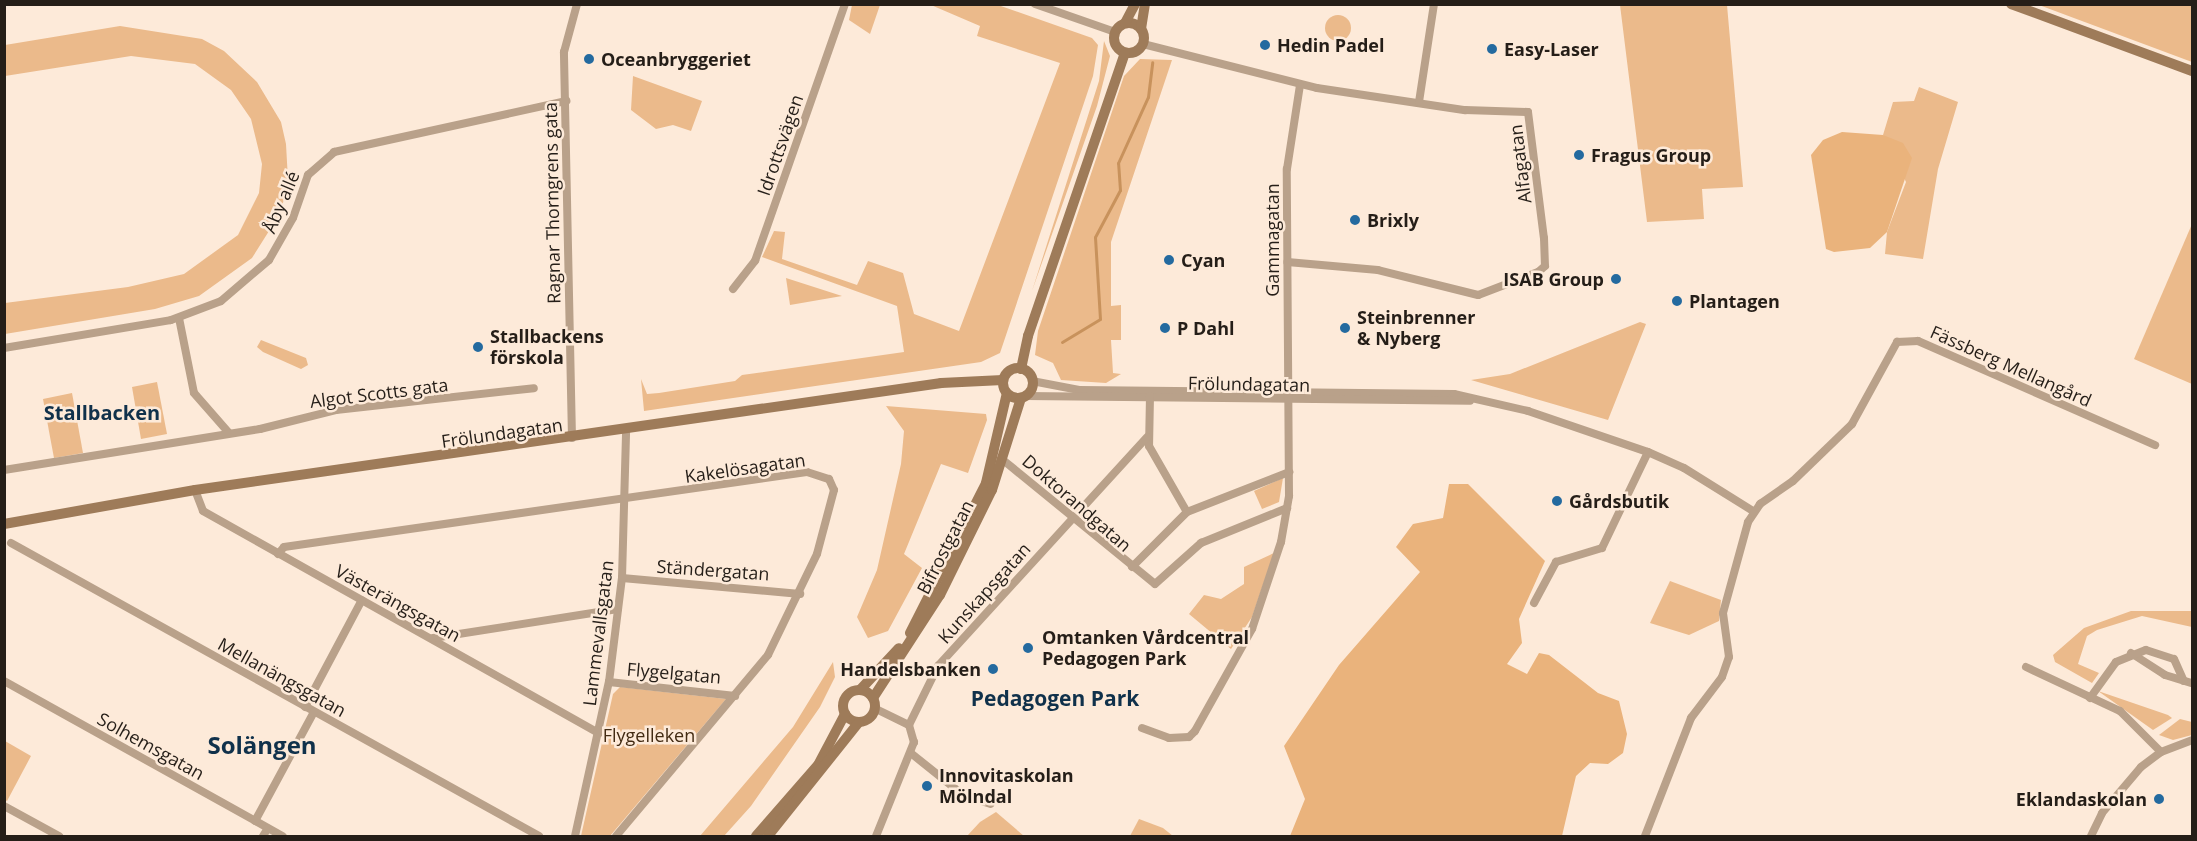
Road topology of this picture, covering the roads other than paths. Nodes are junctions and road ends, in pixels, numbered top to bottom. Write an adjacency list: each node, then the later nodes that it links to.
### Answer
1 (577, 4): 15 (street, Ragnar Thorngrens gata)
2 (845, 4): 18 (street, Idrottsvägen)
3 (1035, 4): 10 (street)
4 (1135, 4): 8 (main road)
5 (1146, 4): 9 (main road)
6 (1434, 4): 16 (street)
7 (2011, 4): 13 (main road)
8 (1125, 24): 9 (main road); 10 (main road)
9 (1141, 28): 11 (main road)
10 (1115, 32): 12 (main road)
11 (1143, 44): 12 (main road); 14 (street, Alfagatan)
12 (1125, 53): 21 (main road)
13 (2193, 71)
14 (1300, 85): 16 (street, Alfagatan); 17 (street, Gammagatan)
15 (566, 101): 19 (street, Åby allé); 32 (street, Ragnar Thorngrens gata)
16 (1419, 102): 17 (street, Alfagatan)
17 (1287, 262): 27 (street, Gammagatan)
18 (733, 289)
19 (179, 318): 20 (street, Åby allé); 30 (street)
20 (4, 348)
21 (1021, 369): 22 (main road); 23 (main road)
22 (1003, 380): 25 (main road); 29 (main road, Frölundagatan)
23 (1032, 381): 26 (street, Frölundagatan); 28 (main road, Bifrostgatan)
24 (534, 388): 30 (street, Algot Scotts gata)
25 (1007, 393): 28 (main road); 60 (main road, Bifrostgatan)
26 (1150, 395): 27 (street, Frölundagatan); 28 (street, Frölundagatan); 31 (street)
27 (1287, 396): 34 (street, Frölundagatan); 37 (street, Gammagatan)
28 (1023, 397): 35 (main road, Bifrostgatan)
29 (626, 431): 32 (main road, Frölundagatan); 39 (street, Lammevallsgatan)
30 (229, 433): 36 (street, Algot Scotts gata)
31 (1147, 437): 41 (street); 43 (street, Kunskapsgatan)
32 (572, 440): 38 (main road, Frölundagatan)
33 (2155, 445): 42 (street, Fässberg Mellangård)
34 (1647, 452): 42 (street, Frölundagatan); 51 (street)
35 (1003, 460): 43 (street, Doktorandgatan); 63 (main road, Bifrostgatan)
36 (4, 470)
37 (1288, 472): 40 (street, Gammagatan); 41 (street)
38 (195, 490): 44 (main road, Frölundagatan); 46 (street, Västerängsgatan)
39 (628, 498): 46 (street, Kakelösagatan); 48 (street, Lammevallsgatan); 49 (street, Kakelösagatan)
40 (1287, 508): 47 (street, Doktorandgatan); 69 (street, Gammagatan)
41 (1187, 512): 47 (street)
42 (1754, 512): 87 (street)
43 (1071, 516): 47 (street, Doktorandgatan); 68 (street, Kunskapsgatan)
44 (4, 524)
45 (10, 543): 64 (street, Mellanängsgatan)
46 (278, 554): 50 (street, Västerängsgatan)
47 (1132, 567)
48 (622, 578): 49 (street, Ständergatan); 52 (street, Lammevallsgatan)
49 (800, 594): 61 (street, Kakelösagatan)
50 (362, 600): 53 (street, Västerängsgatan); 64 (street)
51 (1534, 603)
52 (618, 609): 53 (street); 58 (street, Lammevallsgatan)
53 (433, 638): 70 (street, Västerängsgatan)
54 (2131, 653): 57 (street); 57 (street); 62 (street)
55 (2026, 667): 62 (street)
56 (4, 681): 76 (street, Solhemsgatan)
57 (2184, 681): 59 (street)
58 (609, 682): 61 (street, Flygelgatan); 70 (street, Lammevallsgatan)
59 (2193, 683)
60 (860, 690): 63 (main road); 66 (main road, Bifrostgatan)
61 (735, 696): 83 (street, Kakelösagatan)
62 (2090, 698): 72 (street)
63 (874, 703): 67 (main road, Bifrostgatan); 68 (street)
64 (305, 707): 65 (street, Mellanängsgatan)
65 (314, 712): 76 (street); 81 (street, Mellanängsgatan)
66 (845, 714): 67 (main road); 84 (main road, Bifrostgatan)
67 (859, 722): 85 (main road, Bifrostgatan)
68 (909, 725): 73 (street)
69 (1142, 728)
70 (599, 733): 82 (street, Lammevallsgatan)
71 (2193, 741): 72 (street)
72 (2161, 752): 88 (street)
73 (912, 754): 74 (street); 86 (street)
74 (991, 804)
75 (4, 806): 78 (street)
76 (255, 821): 77 (street, Solhemsgatan)
77 (268, 828): 79 (street); 80 (street, Solhemsgatan)
78 (59, 837)
79 (263, 837)
80 (283, 837)
81 (539, 837)
82 (575, 837)
83 (616, 837)
84 (756, 837)
85 (768, 837)
86 (876, 837)
87 (1645, 837)
88 (2091, 837)

